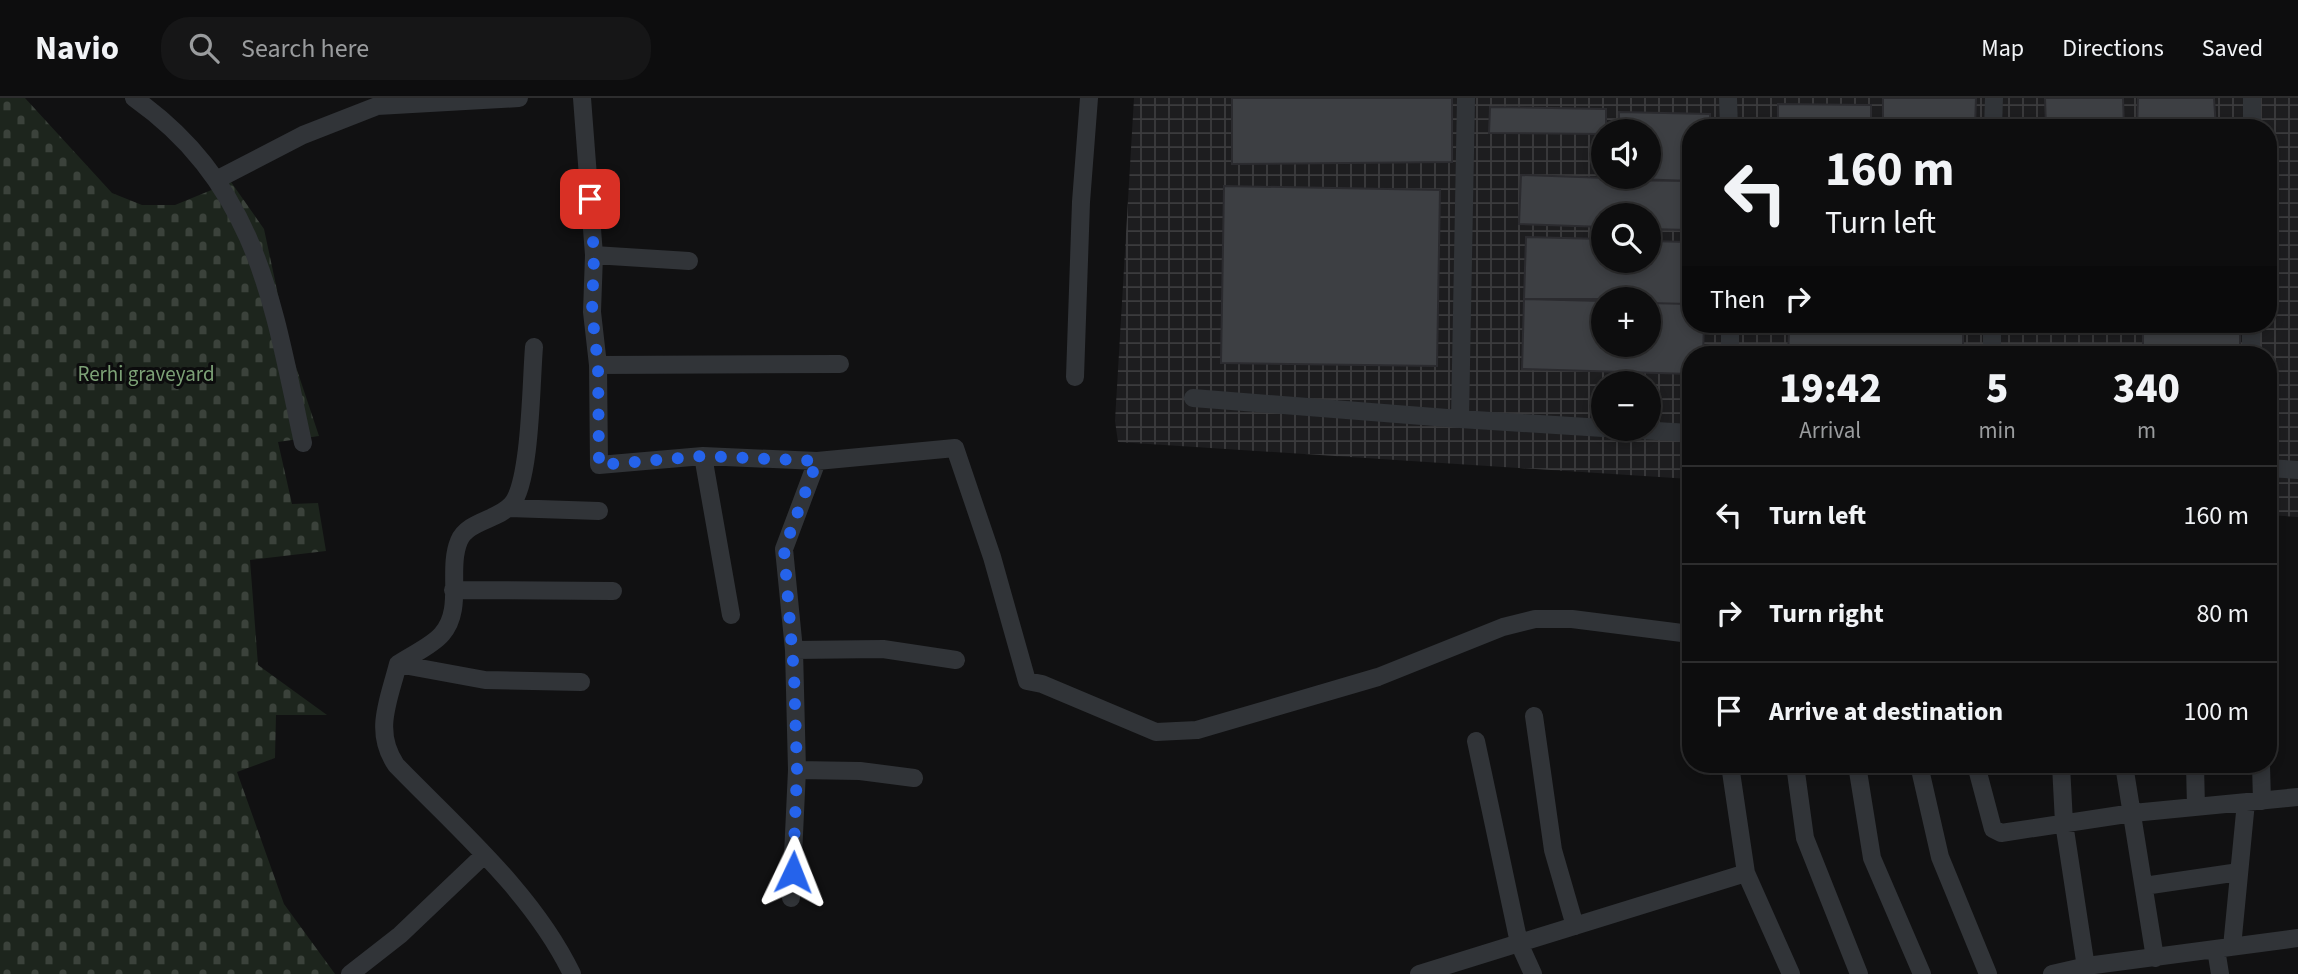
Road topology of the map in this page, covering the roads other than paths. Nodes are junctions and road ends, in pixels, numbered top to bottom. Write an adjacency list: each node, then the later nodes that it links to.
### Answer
1 (134, 98): 12 (street)
2 (519, 98): 12 (street)
3 (582, 98): 13 (street)
4 (1089, 98): 18 (street)
5 (1466, 98): 20 (street)
6 (1728, 98): 9 (street)
7 (1994, 98): 10 (street)
8 (2252, 98): 11 (street)
9 (1729, 119)
10 (1993, 119)
11 (2252, 119)
12 (218, 179): 24 (street)
13 (594, 255): 14 (street); 17 (street)
14 (689, 261)
15 (534, 347): 29 (street)
16 (840, 364): 17 (street)
17 (598, 365): 25 (street)
18 (1076, 377)
19 (1193, 398): 20 (street)
20 (1460, 419): 21 (street)
21 (1591, 427)
22 (1661, 431): 23 (street)
23 (1682, 433)
24 (303, 443)
25 (703, 456): 26 (street); 33 (street)
26 (817, 461): 34 (street); 35 (street)
27 (2277, 469): 28 (street)
28 (2298, 470)
29 (509, 508): 30 (street); 31 (street)
30 (599, 511)
31 (453, 590): 32 (street); 37 (street)
32 (613, 591)
33 (731, 615)
34 (1682, 633)
35 (794, 650): 36 (street); 41 (street)
36 (956, 660)
37 (398, 664): 38 (street); 57 (street)
38 (581, 682)
39 (1534, 716): 62 (street)
40 (1476, 741): 64 (street)
41 (797, 770): 51 (street); 61 (street)
42 (1731, 773): 59 (street)
43 (1796, 773): 73 (street)
44 (1858, 773): 74 (street)
45 (1921, 773): 75 (street)
46 (1978, 773): 56 (street)
47 (2061, 773): 56 (street)
48 (2126, 773): 55 (street)
49 (2195, 773): 54 (street)
50 (2259, 773): 53 (street)
51 (914, 778)
52 (2298, 797): 53 (street)
53 (2254, 801): 54 (street); 58 (street)
54 (2196, 807): 55 (street)
55 (2133, 813): 56 (street); 60 (street)
56 (2064, 822): 67 (street)
57 (482, 856): 68 (street); 69 (street)
58 (2239, 872): 60 (street); 65 (street)
59 (1746, 873): 62 (street); 72 (street)
60 (2144, 886): 66 (street)
61 (792, 898)
62 (1575, 926): 64 (street)
63 (2298, 938): 65 (street)
64 (1519, 943): 70 (street); 71 (street)
65 (2224, 948): 66 (street); 77 (street)
66 (2155, 958): 67 (street)
67 (2087, 970): 76 (street)
68 (351, 974)
69 (572, 974)
70 (1419, 974)
71 (1533, 974)
72 (1791, 974)
73 (1859, 974)
74 (1922, 974)
75 (1988, 974)
76 (2052, 974)
77 (2220, 974)

